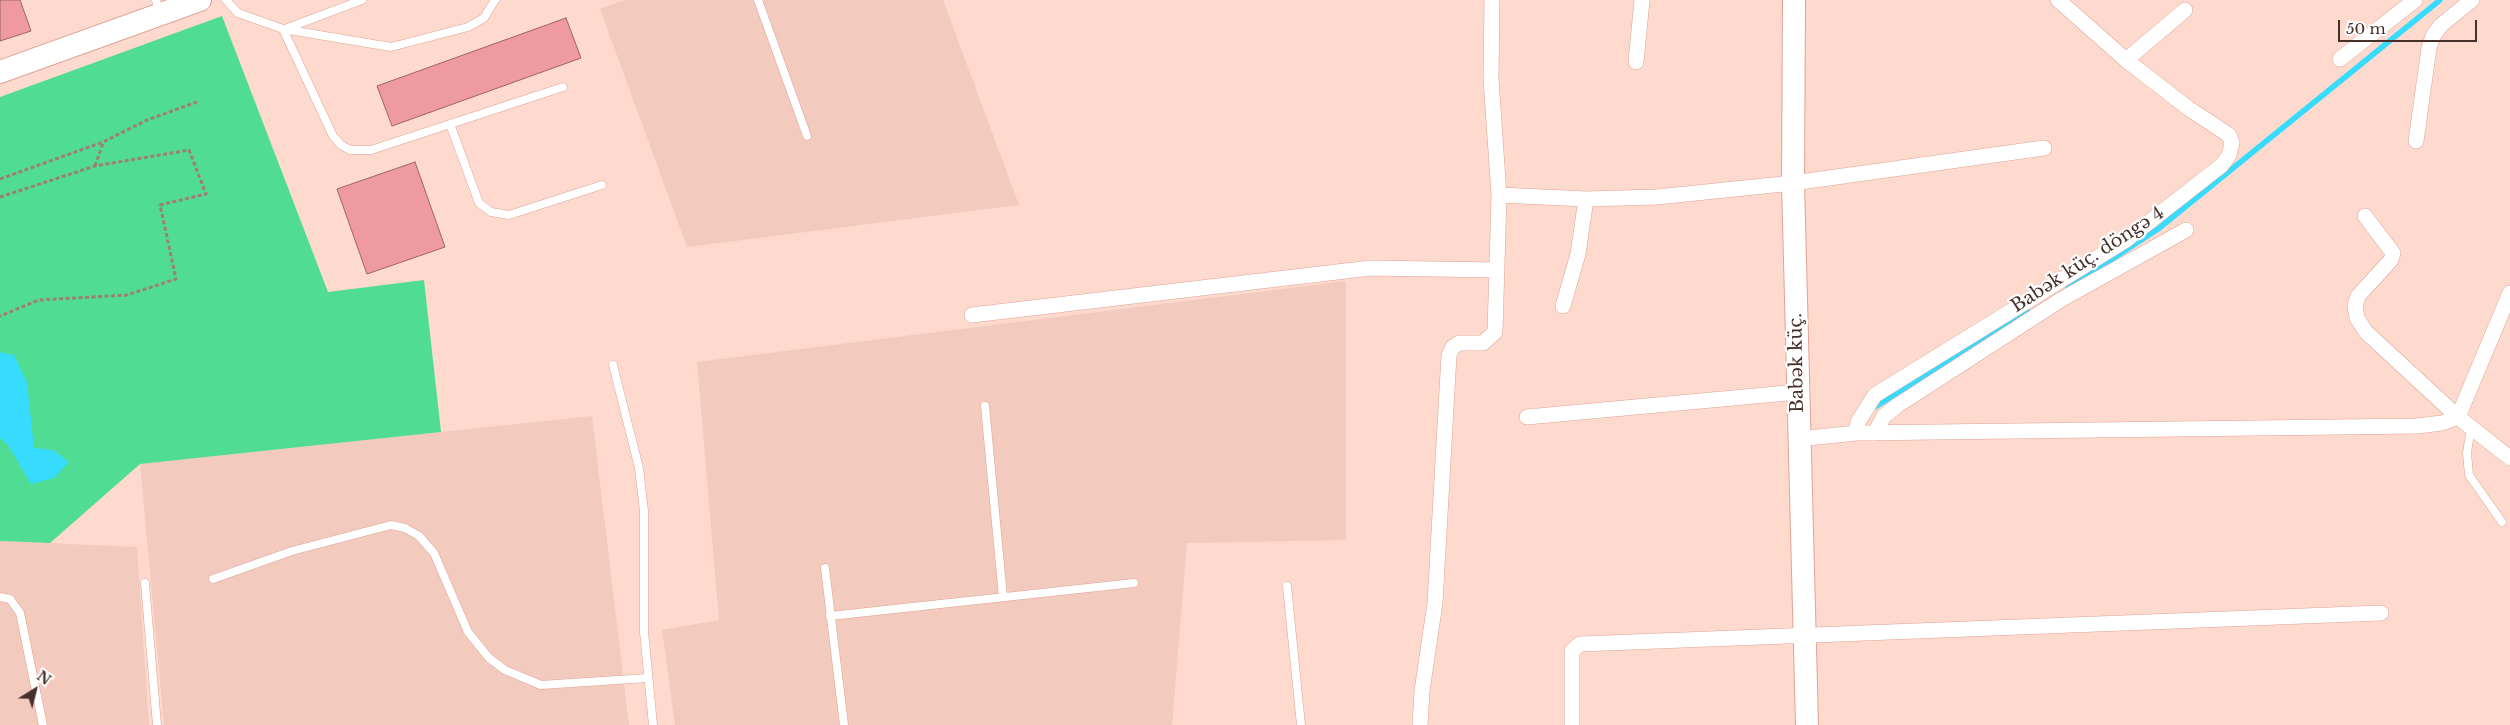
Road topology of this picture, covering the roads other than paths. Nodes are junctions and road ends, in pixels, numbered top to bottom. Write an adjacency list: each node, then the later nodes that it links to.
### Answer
1 (200, 0): 12 (main road)
2 (226, 0): 14 (lane)
3 (362, 0): 14 (lane)
4 (495, 0): 14 (lane)
5 (758, 0): 21 (lane)
6 (1492, 0): 26 (street)
7 (1642, 0): 17 (street)
8 (1794, 0): 24 (main road, Babək küç.)
9 (2416, 0): 15 (street)
10 (2472, 0): 22 (street)
11 (2065, 2): 16 (street, Babək küç. döngə 4)
12 (158, 7): 18 (main road)
13 (2185, 10): 16 (street)
14 (283, 29): 20 (lane)
15 (2340, 59)
16 (2126, 60): 40 (street, Babək küç. döngə 4)
17 (1636, 62)
18 (0, 72)
19 (563, 87): 20 (lane)
20 (450, 124): 25 (lane)
21 (807, 136)
22 (2416, 141)
23 (2044, 148): 24 (street)
24 (1793, 183): 27 (street); 35 (main road, Babək küç.)
25 (602, 185)
26 (1499, 195): 27 (street); 30 (street)
27 (1586, 198): 32 (street)
28 (2365, 216): 38 (street)
29 (2186, 230): 41 (street)
30 (1496, 270): 33 (street); 61 (street)
31 (2510, 293): 38 (street)
32 (1563, 306)
33 (972, 315)
34 (613, 365): 55 (lane)
35 (1798, 392): 37 (street); 42 (main road, Babək küç.)
36 (985, 406): 51 (lane)
37 (1527, 417)
38 (2458, 417): 39 (street); 41 (street)
39 (2471, 427): 43 (street); 44 (lane)
40 (1856, 433): 41 (street); 42 (street)
41 (1875, 433)
42 (1799, 439): 54 (main road, Babək küç.)
43 (2510, 458)
44 (2502, 522)
45 (825, 568): 53 (lane)
46 (213, 579): 55 (lane)
47 (145, 583): 57 (lane)
48 (1134, 583): 51 (lane)
49 (1286, 586): 60 (lane)
50 (0, 596): 56 (lane)
51 (1004, 597): 53 (lane)
52 (2381, 613): 54 (street)
53 (830, 616): 59 (lane)
54 (1803, 634): 62 (street); 63 (main road, Babək küç.)
55 (648, 678): 58 (lane)
56 (43, 725)
57 (157, 725)
58 (653, 725)
59 (844, 725)
60 (1301, 725)
61 (1420, 725)
62 (1572, 725)
63 (1807, 725)

